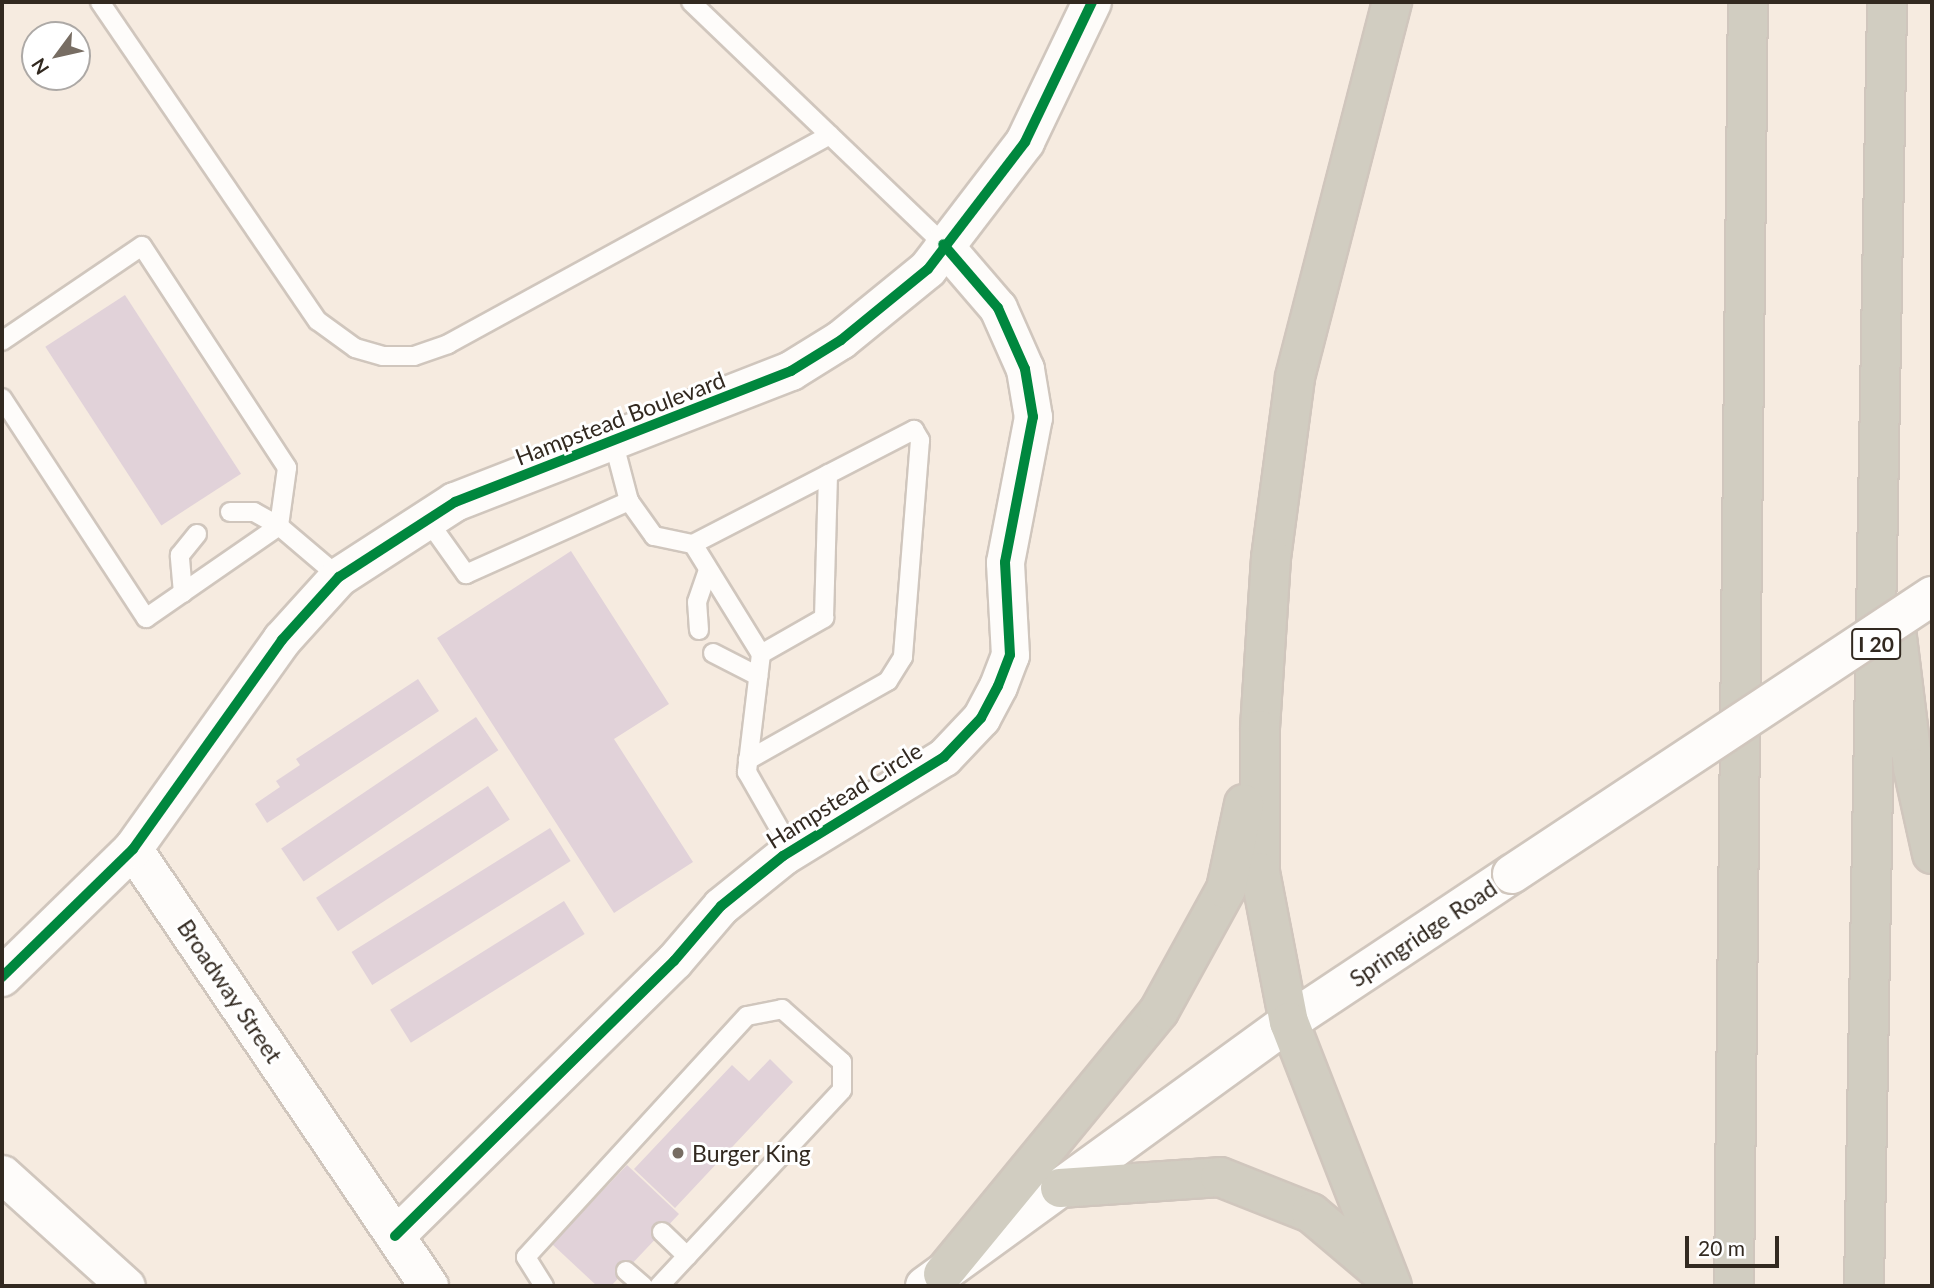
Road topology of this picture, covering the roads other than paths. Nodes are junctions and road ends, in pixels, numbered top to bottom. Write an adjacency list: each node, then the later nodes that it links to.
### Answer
1 (100, 2): 7 (lane)
2 (691, 2): 7 (lane)
3 (1092, 2): 8 (street, Hampstead Boulevard)
4 (1392, 2): 28 (highway)
5 (1748, 2): 48 (highway)
6 (1887, 2): 13 (highway, I 20)
7 (829, 135): 8 (lane)
8 (943, 244): 11 (street, Hampstead Boulevard); 31 (street, Hampstead Circle)
9 (2, 341): 17 (lane)
10 (2, 398): 22 (lane)
11 (614, 444): 14 (lane); 16 (street, Hampstead Boulevard)
12 (828, 474): 19 (lane); 26 (lane); 29 (lane)
13 (1878, 487): 32 (highway); 49 (highway, I 20)
14 (629, 502): 16 (lane); 19 (lane)
15 (230, 512): 17 (lane)
16 (426, 518): 21 (street, Hampstead Boulevard)
17 (279, 526): 21 (lane); 22 (lane)
18 (197, 534): 22 (lane)
19 (693, 544): 20 (lane)
20 (708, 570): 24 (lane); 26 (lane)
21 (339, 577): 30 (street, Hampstead Boulevard)
22 (183, 593)
23 (1932, 596): 34 (street, Springridge Road, bridge)
24 (699, 630)
25 (713, 653): 27 (lane)
26 (761, 654): 27 (lane)
27 (758, 676): 29 (lane)
28 (1260, 730): 34 (highway); 41 (highway)
29 (748, 760): 31 (lane)
30 (133, 849): 33 (street); 38 (street, Broadway Street)
31 (792, 851): 38 (street, Hampstead Circle)
32 (1932, 854)
33 (2, 977)
34 (1289, 1022): 36 (street, Springridge Road); 42 (highway)
35 (2, 1174): 43 (street)
36 (1060, 1188): 41 (street, Springridge Road); 42 (highway)
37 (662, 1232): 39 (lane)
38 (395, 1236): 44 (street, Broadway Street)
39 (687, 1256): 45 (lane); 47 (lane)
40 (626, 1271): 46 (lane)
41 (934, 1280)
42 (1391, 1283)
43 (126, 1286)
44 (429, 1286)
45 (544, 1286)
46 (643, 1286)
47 (659, 1286)
48 (1734, 1286)
49 (1864, 1286)

